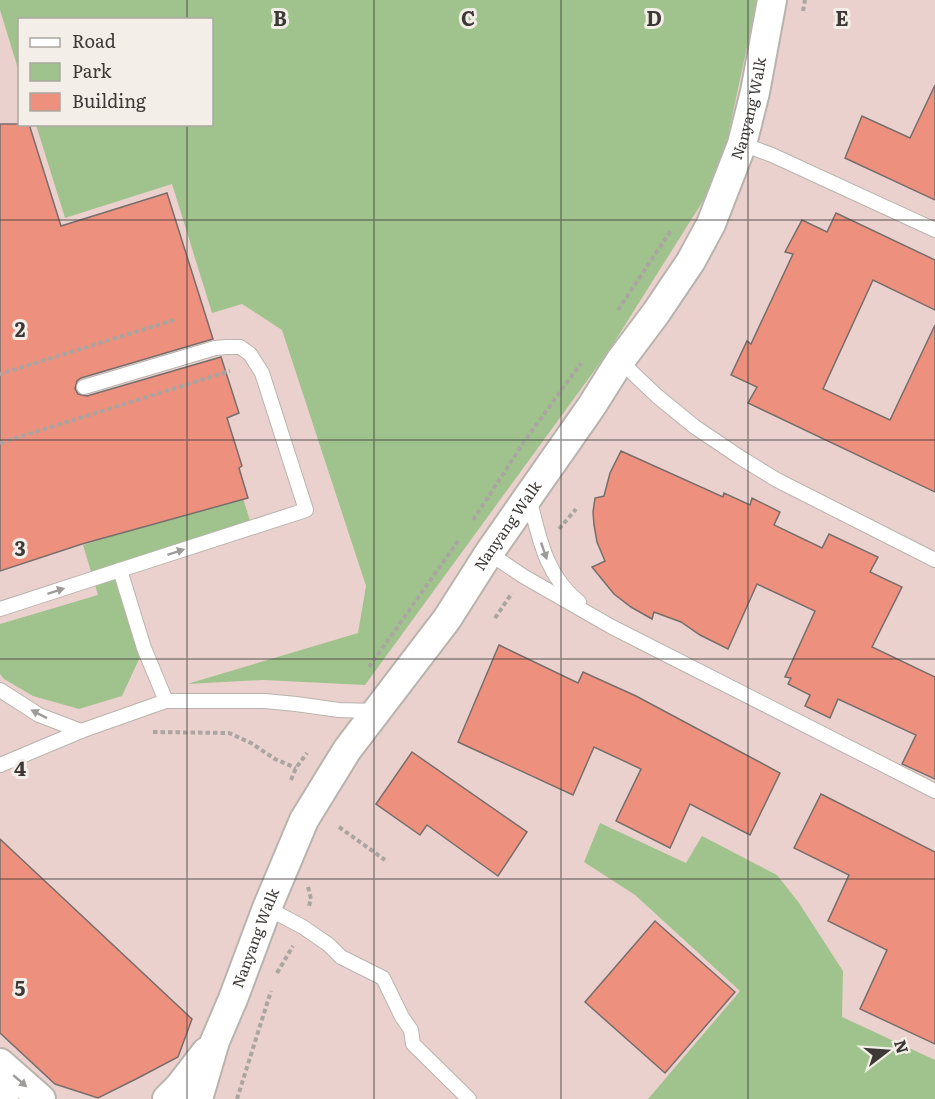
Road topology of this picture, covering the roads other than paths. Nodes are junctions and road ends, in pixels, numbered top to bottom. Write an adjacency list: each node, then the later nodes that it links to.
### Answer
1 (772, 0): 2 (street, Nanyang Walk)
2 (742, 144): 3 (lane); 4 (street, Nanyang Walk)
3 (935, 230)
4 (620, 361): 6 (street, Nanyang Walk); 8 (lane)
5 (84, 387): 9 (lane, one-way to 5)
6 (528, 495): 7 (street, Nanyang Walk); 11 (lane, one-way to 11)
7 (489, 553): 11 (lane); 14 (street, Nanyang Walk)
8 (935, 560)
9 (120, 570): 10 (lane, one-way to 9); 13 (lane)
10 (0, 609)
11 (612, 627): 17 (lane)
12 (0, 690): 15 (lane, one-way to 12)
13 (165, 701): 14 (lane); 15 (lane)
14 (376, 711): 18 (street, Nanyang Walk)
15 (81, 732): 16 (lane)
16 (0, 765)
17 (935, 791)
18 (267, 908): 19 (street, Nanyang Walk); 26 (lane)
19 (215, 1041): 24 (street, Nanyang Walk); 25 (street, Nanyang Walk)
20 (0, 1063): 23 (street, one-way to 23)
21 (0, 1095): 22 (street)
22 (4, 1099)
23 (41, 1099)
24 (167, 1099)
25 (198, 1099)
26 (469, 1099)

